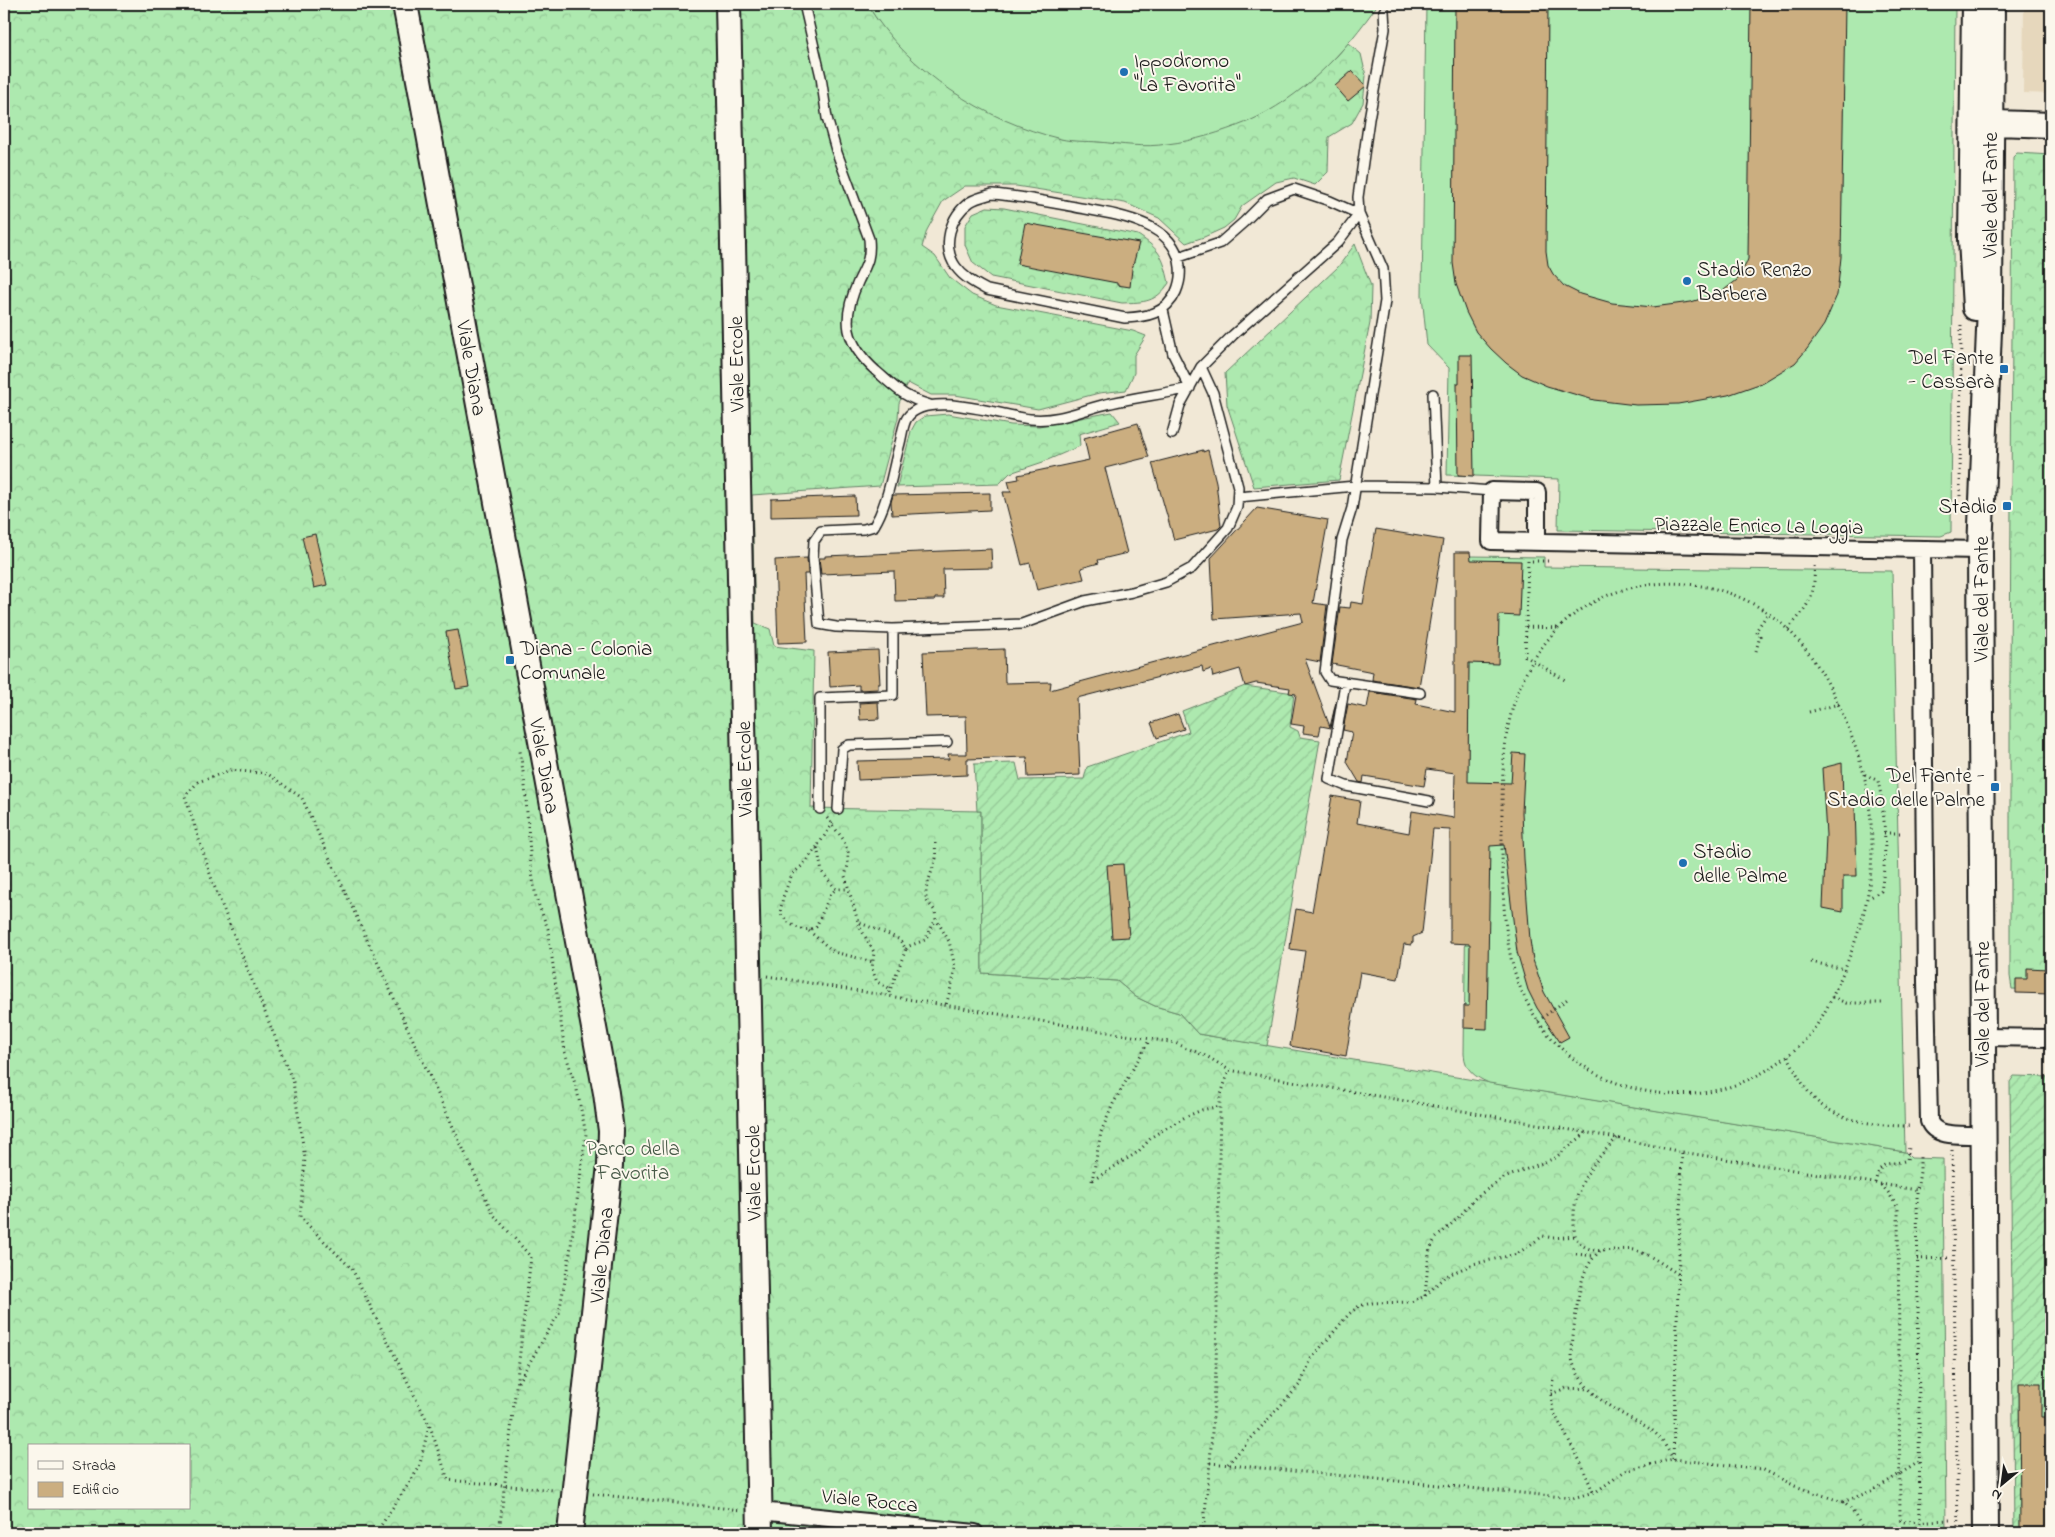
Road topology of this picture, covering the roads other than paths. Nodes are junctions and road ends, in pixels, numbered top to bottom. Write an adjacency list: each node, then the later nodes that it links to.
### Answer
1 (404, 4): 40 (street, Viale Diana)
2 (728, 4): 39 (street, Viale Ercole)
3 (804, 4): 20 (lane)
4 (1974, 4): 15 (street)
5 (1982, 4): 11 (street)
6 (1992, 4): 11 (street, Viale del Fante)
7 (1999, 4): 9 (street)
8 (1384, 11): 13 (lane)
9 (2051, 117)
10 (2051, 125): 11 (street)
11 (1994, 129): 12 (street); 15 (street, Viale del Fante)
12 (2051, 136)
13 (1359, 214): 14 (lane); 17 (lane); 22 (lane)
14 (1179, 257): 16 (lane); 16 (lane)
15 (1982, 306): 27 (street, Viale del Fante)
16 (1163, 310): 18 (lane)
17 (1201, 367): 18 (lane); 25 (lane)
18 (1190, 388): 20 (lane); 21 (lane)
19 (1434, 394): 23 (lane)
20 (931, 405): 29 (lane)
21 (1172, 434)
22 (1355, 486): 23 (lane); 25 (lane); 30 (lane)
23 (1437, 487): 24 (lane)
24 (1492, 491): 26 (street, Piazzale Enrico La Loggia); 26 (street)
25 (1238, 497): 29 (lane)
26 (1536, 542): 28 (street, Piazzale Enrico La Loggia)
27 (1980, 543): 28 (street, Piazzale Enrico La Loggia); 36 (street, Viale del Fante)
28 (1922, 549): 38 (street)
29 (893, 629): 34 (lane)
30 (1345, 683): 31 (lane); 33 (lane)
31 (1420, 693)
32 (947, 742): 35 (lane)
33 (1429, 801)
34 (820, 809)
35 (838, 809)
36 (1982, 1037): 37 (street); 38 (street, Viale del Fante)
37 (2051, 1038)
38 (1983, 1135): 42 (street, Viale del Fante)
39 (760, 1522): 41 (street, Viale Rocca)
40 (570, 1533)
41 (975, 1533)
42 (1986, 1533)

